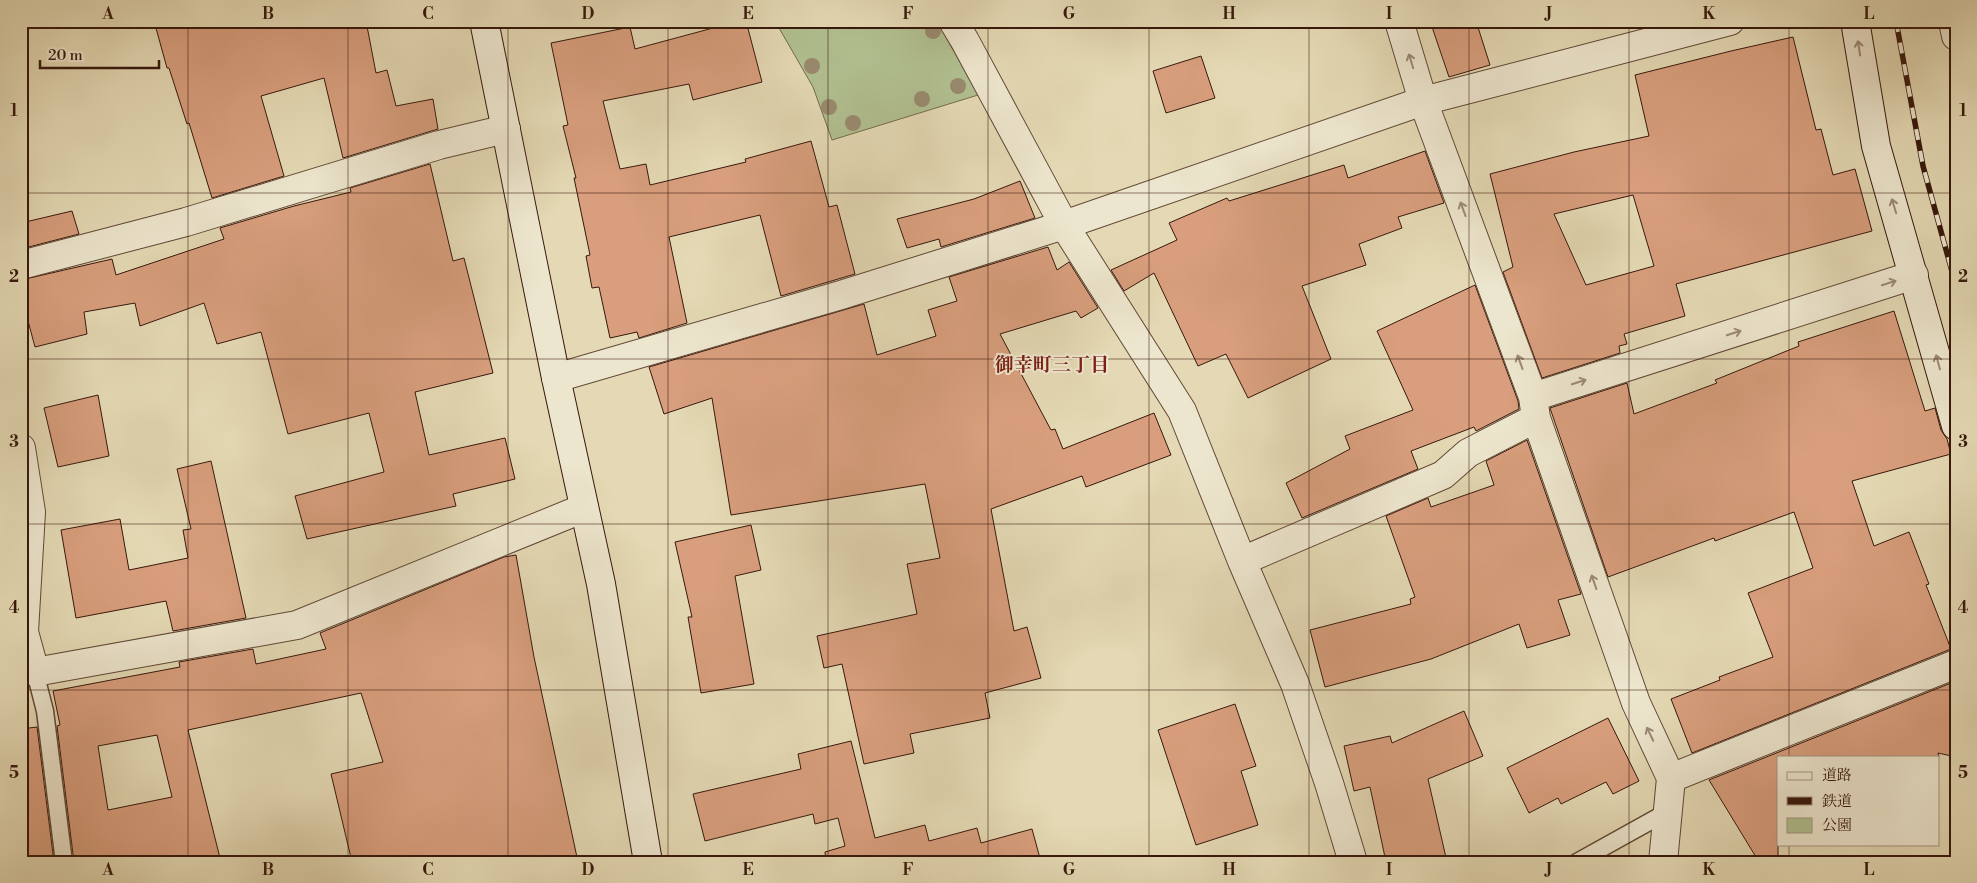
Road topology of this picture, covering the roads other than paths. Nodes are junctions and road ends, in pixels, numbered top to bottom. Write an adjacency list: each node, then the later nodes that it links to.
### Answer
1 (484, 21): 10 (street)
2 (953, 21): 11 (street)
3 (1399, 21): 9 (street, one-way to 3)
4 (1730, 21): 7 (street)
5 (1855, 21): 13 (street, one-way to 5)
6 (1953, 21): 8 (street)
7 (1666, 30): 9 (street)
8 (1956, 36)
9 (1423, 101): 11 (street); 15 (street, one-way to 9)
10 (506, 129): 12 (street); 14 (street)
11 (1064, 225): 14 (street); 19 (street)
12 (21, 265)
13 (1914, 275): 15 (street, one-way to 13); 16 (street, one-way to 13)
14 (556, 378): 18 (street)
15 (1534, 407): 19 (street); 23 (street, one-way to 15)
16 (1956, 426)
17 (21, 448): 20 (street)
18 (584, 508): 22 (street); 25 (street)
19 (1242, 561): 27 (street)
20 (23, 631): 22 (street)
21 (1956, 664): 23 (street)
22 (35, 672): 26 (lane)
23 (1671, 778): 24 (street)
24 (1667, 812): 28 (lane); 29 (street)
25 (645, 861)
26 (64, 862)
27 (1353, 862)
28 (1578, 862)
29 (1663, 862)

